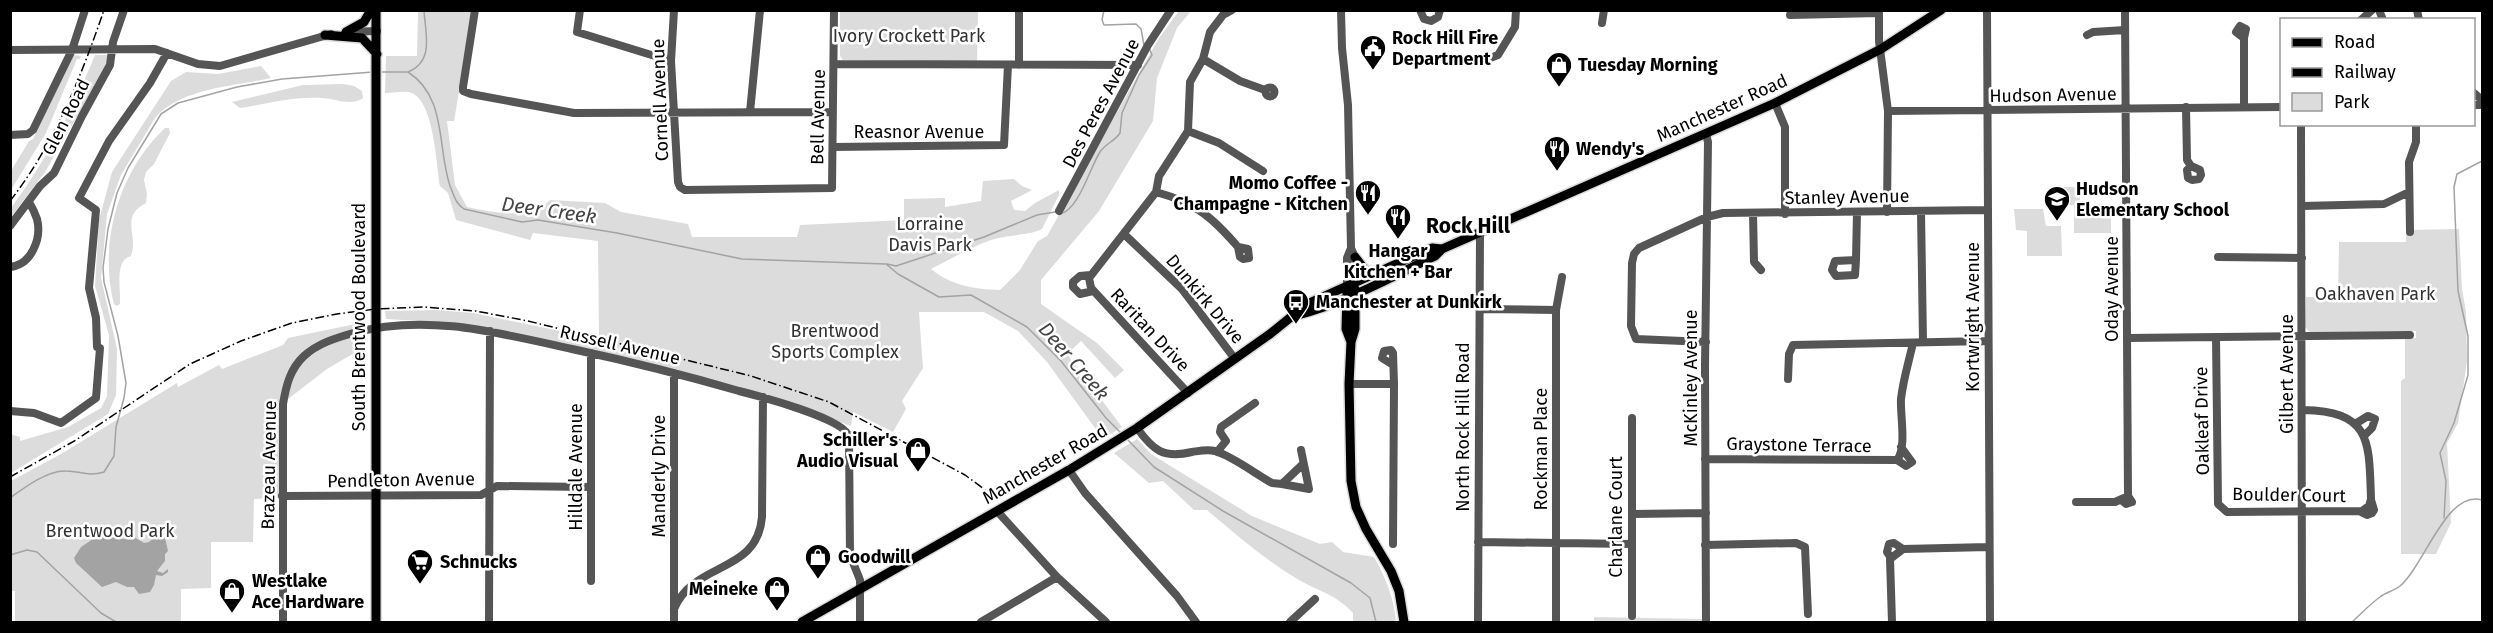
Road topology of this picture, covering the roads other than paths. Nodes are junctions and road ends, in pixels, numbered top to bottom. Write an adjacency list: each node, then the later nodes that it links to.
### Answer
1 (85, 10): 31 (street, Glen Road)
2 (124, 10): 32 (street, Glen Road)
3 (371, 10): 26 (main road)
4 (376, 10): 25 (main road, South Brentwood Boulevard)
5 (475, 10): 49 (street)
6 (580, 10): 37 (street)
7 (674, 10): 37 (street, Cornell Avenue)
8 (760, 10): 50 (street)
9 (834, 10): 39 (street, Bell Avenue)
10 (1019, 10): 41 (street)
11 (1171, 10): 42 (street, Des Peres Avenue)
12 (1232, 10): 36 (street)
13 (1341, 10): 81 (street)
14 (1420, 10): 15 (street)
15 (1440, 10)
16 (1516, 10): 38 (street)
17 (1604, 10): 23 (street)
18 (1941, 10): 33 (main road, Manchester Road)
19 (1987, 10): 52 (street, Kortwright Avenue)
20 (2125, 10): 24 (street, Oday Avenue)
21 (1879, 12): 22 (street); 33 (street)
22 (1790, 15)
23 (1602, 23)
24 (2125, 30): 28 (street); 48 (street, Oday Avenue)
25 (377, 31): 26 (street); 35 (main road, South Brentwood Boulevard)
26 (346, 32): 27 (street)
27 (325, 35): 34 (street); 35 (main road)
28 (2086, 35)
29 (2244, 38): 45 (street)
30 (10, 50): 31 (street)
31 (72, 50): 32 (street); 58 (street, Glen Road)
32 (112, 50): 34 (street); 65 (street, Glen Road)
33 (1881, 50): 44 (main road, Manchester Road); 51 (street)
34 (167, 53): 119 (street)
35 (377, 58): 97 (main road, South Brentwood Boulevard)
36 (1203, 59): 43 (street); 56 (street)
37 (671, 62): 49 (street, Cornell Avenue)
38 (1480, 62)
39 (834, 64): 40 (street); 53 (street, Bell Avenue)
40 (1008, 65): 41 (street); 59 (street, Reasnor Avenue)
41 (1019, 65): 42 (street)
42 (1138, 65): 68 (street, Des Peres Avenue)
43 (1265, 90)
44 (1775, 103): 57 (main road, Manchester Road); 73 (street)
45 (2244, 106): 46 (street, Hudson Avenue); 47 (street, Hudson Avenue)
46 (2280, 106)
47 (2186, 107): 48 (street, Hudson Avenue); 60 (street)
48 (2126, 108): 52 (street, Hudson Avenue); 102 (street, Oday Avenue)
49 (674, 111): 50 (street); 62 (street, Cornell Avenue)
50 (750, 111): 53 (street)
51 (1888, 111): 52 (street, Hudson Avenue); 71 (street)
52 (1988, 111): 67 (street, Kortwright Avenue)
53 (833, 112): 59 (street, Bell Avenue)
54 (2301, 126): 66 (street, Gilbert Avenue)
55 (2416, 126): 64 (street)
56 (1188, 131): 61 (street); 63 (street)
57 (1706, 134): 74 (street, McKinley Avenue); 76 (main road, Manchester Road)
58 (10, 135)
59 (833, 147): 62 (street, Bell Avenue)
60 (2191, 166)
61 (1263, 171)
62 (832, 188)
63 (1156, 192): 78 (street); 79 (street)
64 (2409, 192): 66 (street); 77 (street)
65 (29, 202): 75 (street, Glen Road); 85 (street)
66 (2302, 206): 83 (street, Gilbert Avenue)
67 (1988, 210): 69 (street, Stanley Avenue); 103 (street, Kortwright Avenue)
68 (1059, 211)
69 (1922, 211): 71 (street, Stanley Avenue); 106 (street)
70 (1857, 212): 71 (street, Stanley Avenue); 73 (street, Stanley Avenue); 84 (street)
71 (1887, 212)
72 (1753, 213): 73 (street, Stanley Avenue); 74 (street, Stanley Avenue); 86 (street)
73 (1785, 214)
74 (1707, 217): 105 (street, McKinley Avenue); 105 (street, Stanley Avenue)
75 (10, 226)
76 (1480, 232): 80 (main road, Manchester Road); 93 (street, North Rock Hill Road)
77 (2410, 232)
78 (1125, 235): 88 (street); 109 (street, Dunkirk Drive)
79 (1238, 247)
80 (1442, 249): 87 (main road, Manchester Road); 90 (main road, Manchester Road)
81 (1353, 253): 87 (main road); 90 (street)
82 (2218, 257): 83 (street)
83 (2302, 258): 100 (street, Gilbert Avenue)
84 (1856, 260)
85 (10, 267)
86 (1761, 270)
87 (1378, 272): 90 (main road, Manchester Road)
88 (1090, 275): 91 (street); 91 (street, Raritan Drive)
89 (1562, 277): 94 (street, Rockman Place)
90 (1351, 289): 92 (main road, Manchester Road); 95 (main road); 96 (main road, Manchester Road); 104 (main road)
91 (1092, 290): 115 (street, Raritan Drive)
92 (1331, 303): 95 (main road); 96 (main road, Manchester Road)
93 (1479, 309): 94 (street); 142 (street, North Rock Hill Road)
94 (1556, 310): 144 (street, Rockman Place)
95 (1346, 312): 104 (main road)
96 (1295, 315): 109 (main road, Manchester Road)
97 (376, 327): 98 (street, Russell Avenue); 134 (street, Brazeau Avenue); 135 (main road, South Brentwood Boulevard)
98 (490, 331): 108 (street, Russell Avenue); 133 (street)
99 (2410, 334): 100 (street)
100 (2302, 335): 101 (street); 118 (street, Gilbert Avenue)
101 (2216, 337): 102 (street); 137 (street, Oakleaf Drive)
102 (2127, 338): 136 (street, Oday Avenue)
103 (1987, 341): 106 (street); 147 (street, Kortwright Avenue)
104 (1351, 342): 113 (main road)
105 (1706, 342): 127 (street, McKinley Avenue)
106 (1923, 342): 107 (street)
107 (1913, 343): 112 (street); 124 (street)
108 (591, 353): 111 (street, Russell Avenue); 132 (street, Hilldale Avenue)
109 (1235, 359): 115 (main road, Manchester Road)
110 (1393, 365): 114 (street)
111 (674, 372): 116 (street, Russell Avenue); 149 (street, Manderly Drive)
112 (1788, 379)
113 (1349, 384): 114 (street); 167 (main road)
114 (1394, 384): 143 (street)
115 (1188, 393): 122 (main road, Manchester Road)
116 (763, 398): 151 (street); 152 (street, Russell Avenue)
117 (1255, 403): 126 (street)
118 (2302, 410): 121 (street); 139 (street, Gilbert Avenue)
119 (10, 411)
120 (1632, 418): 141 (street, Charlane Court)
121 (2355, 424): 123 (street); 123 (street)
122 (1135, 430): 126 (street); 130 (main road, Manchester Road)
123 (2364, 436): 139 (street, Boulder Court)
124 (1901, 447): 128 (street); 128 (street)
125 (1300, 450): 129 (street)
126 (1217, 452): 131 (street)
127 (1705, 459): 128 (street, Graystone Terrace); 140 (street, McKinley Avenue)
128 (1895, 461)
129 (1302, 465): 131 (street); 131 (street)
130 (1069, 470): 138 (main road, Manchester Road); 165 (street)
131 (1282, 484)
132 (591, 487): 133 (street, Pendleton Avenue); 150 (street, Hilldale Avenue)
133 (490, 490): 135 (street, Pendleton Avenue); 159 (street)
134 (282, 496): 135 (street, Pendleton Avenue); 157 (street, Brazeau Avenue)
135 (376, 496): 158 (main road, South Brentwood Boulevard)
136 (2076, 502)
137 (2218, 504): 139 (street, Boulder Court)
138 (997, 511): 148 (street); 152 (main road, Manchester Road)
139 (2304, 512): 173 (street, Gilbert Avenue)
140 (1706, 513): 141 (street); 146 (street, McKinley Avenue)
141 (1632, 514): 145 (street, Charlane Court)
142 (1478, 542): 144 (street); 168 (street, North Rock Hill Road)
143 (1394, 544)
144 (1556, 544): 145 (street); 169 (street, Rockman Place)
145 (1631, 544): 156 (street, Charlane Court)
146 (1705, 545): 155 (street); 170 (street, McKinley Avenue)
147 (1989, 547): 171 (street); 172 (street, Kortwright Avenue)
148 (1057, 577): 163 (street); 164 (street)
149 (674, 580): 151 (street); 154 (street, Manderly Drive)
150 (591, 581)
151 (692, 583): 154 (street)
152 (860, 589): 161 (main road, Manchester Road); 162 (street)
153 (1315, 599): 166 (street)
154 (674, 609): 160 (street, Manderly Drive)
155 (1808, 614)
156 (1632, 616)
157 (283, 622)
158 (376, 622)
159 (489, 622)
160 (674, 622)
161 (802, 622)
162 (860, 622)
163 (981, 622)
164 (1106, 622)
165 (1196, 622)
166 (1290, 622)
167 (1404, 622)
168 (1478, 622)
169 (1556, 622)
170 (1706, 622)
171 (1892, 622)
172 (1990, 622)
173 (2302, 622)

